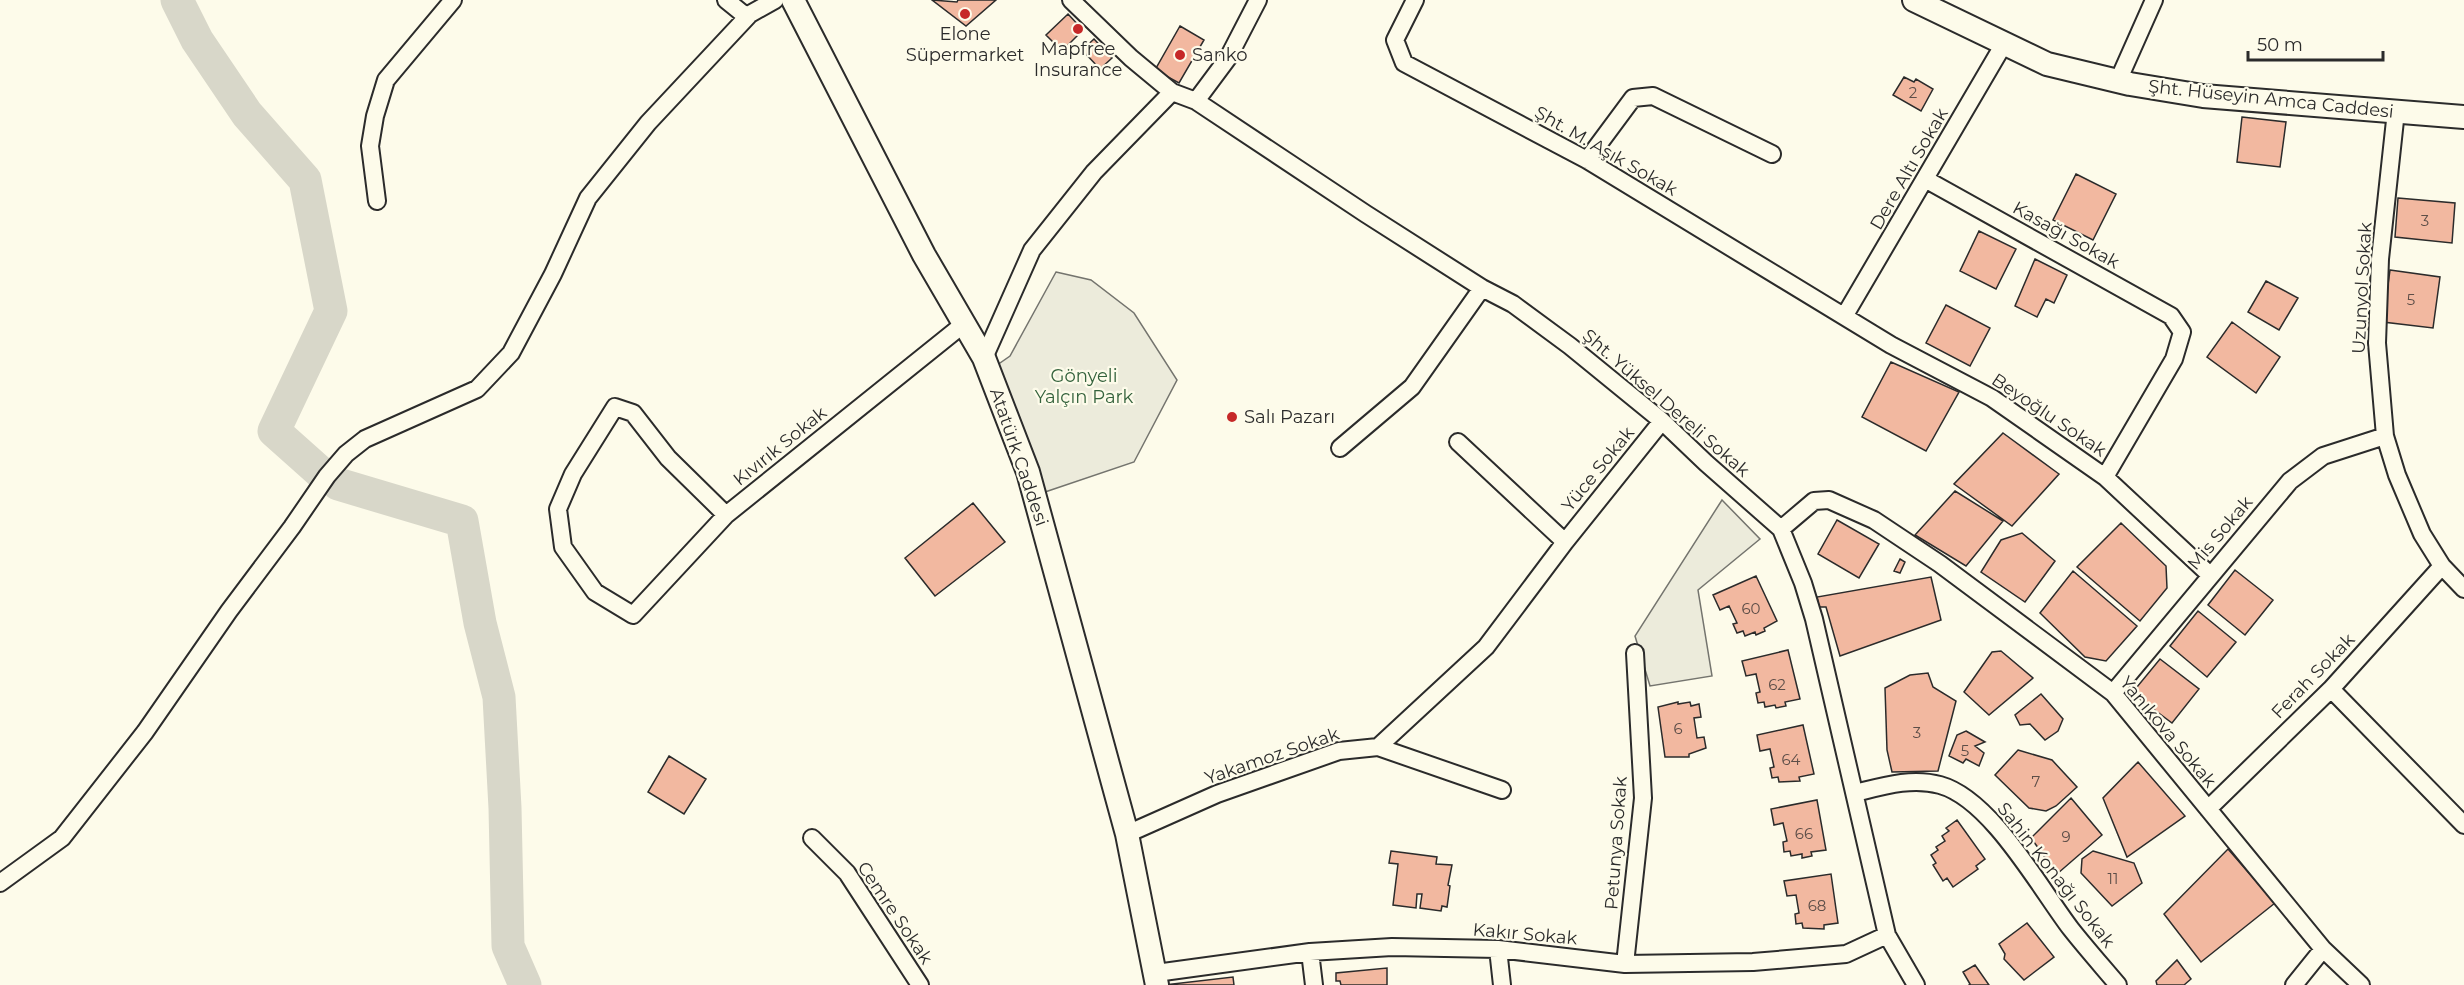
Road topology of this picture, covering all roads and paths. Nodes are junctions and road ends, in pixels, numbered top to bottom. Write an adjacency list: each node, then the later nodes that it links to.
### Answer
1 (453, 0): 20 (street)
2 (726, 0): 10 (street)
3 (775, 0): 10 (street)
4 (793, 0): 23 (main road, Atatürk Caddesi)
5 (1071, 0): 13 (street, Şht. Yüksel Dereli Sokak)
6 (1258, 0): 14 (street)
7 (1415, 0): 18 (street, Şht. M. Aşık Sokak)
8 (1914, 0): 11 (main road, Şht. Hüseyin Amca Caddesi)
9 (2154, 0): 12 (street)
10 (747, 17): 46 (street)
11 (2005, 42): 12 (main road, Şht. Hüseyin Amca Caddesi); 19 (street, Dere Altı Sokak)
12 (2118, 81): 15 (main road, Şht. Hüseyin Amca Caddesi)
13 (1172, 92): 14 (street, Şht. Yüksel Dereli Sokak); 24 (street)
14 (1196, 101): 21 (street, Şht. Yüksel Dereli Sokak)
15 (2396, 111): 16 (main road, Şht. Hüseyin Amca Caddesi); 26 (street, Uzunyol Sokak)
16 (2464, 117)
17 (1772, 154): 18 (street)
18 (1587, 160): 22 (street, Şht. M. Aşık Sokak)
19 (1926, 179): 22 (street, Dere Altı Sokak); 29 (street, Kasağı Sokak)
20 (377, 201)
21 (1482, 288): 25 (street, Şht. Yüksel Dereli Sokak); 28 (street)
22 (1845, 315): 29 (street, Beyoğlu Sokak)
23 (965, 323): 24 (main road, Atatürk Caddesi); 30 (street, Kıvırık Sokak)
24 (984, 358): 44 (main road, Atatürk Caddesi)
25 (1662, 421): 31 (street, Şht. Yüksel Dereli Sokak); 32 (street, Yüce Sokak)
26 (2385, 436): 33 (street, Uzunyol Sokak); 34 (street, Mis Sokak)
27 (1458, 442): 32 (street)
28 (1340, 448)
29 (2105, 477): 34 (street, Beyoğlu Sokak)
30 (726, 514): 30 (street, Kıvırık Sokak)
31 (1781, 529): 38 (street, Yanıkova Sokak); 41 (street, Şht. Yüksel Dereli Sokak)
32 (1565, 542): 39 (street, Yüce Sokak)
33 (2442, 566): 35 (street, Uzunyol Sokak); 37 (street, Ferah Sokak)
34 (2210, 576): 38 (street, Mis Sokak)
35 (2464, 589)
36 (1635, 653): 51 (street, Petunya Sokak)
37 (2331, 689): 42 (street, Ferah Sokak); 43 (street)
38 (2113, 693): 42 (street, Yanıkova Sokak)
39 (1378, 747): 40 (street, Yakamoz Sokak); 44 (street, Yakamoz Sokak)
40 (1502, 790)
41 (1855, 793): 47 (street, Şht. Yüksel Dereli Sokak); 57 (street, Sahin Konağı Sokak)
42 (2208, 809): 49 (street, Yanıkova Sokak)
43 (2464, 825)
44 (1127, 834): 52 (main road, Atatürk Caddesi)
45 (812, 838): 53 (street, Cemre Sokak)
46 (0, 884)
47 (1887, 935): 51 (street, Kakır Sokak); 56 (street, Şht. Yüksel Dereli Sokak)
48 (1498, 949): 50 (street, Kakır Sokak); 51 (street, Kakır Sokak); 55 (street)
49 (2323, 949): 58 (street); 59 (street, Yanıkova Sokak)
50 (1310, 952): 52 (street, Kakır Sokak); 54 (street)
51 (1625, 964)
52 (1156, 979)
53 (920, 985)
54 (1314, 985)
55 (1502, 985)
56 (1916, 985)
57 (2118, 985)
58 (2294, 985)
59 (2361, 985)

